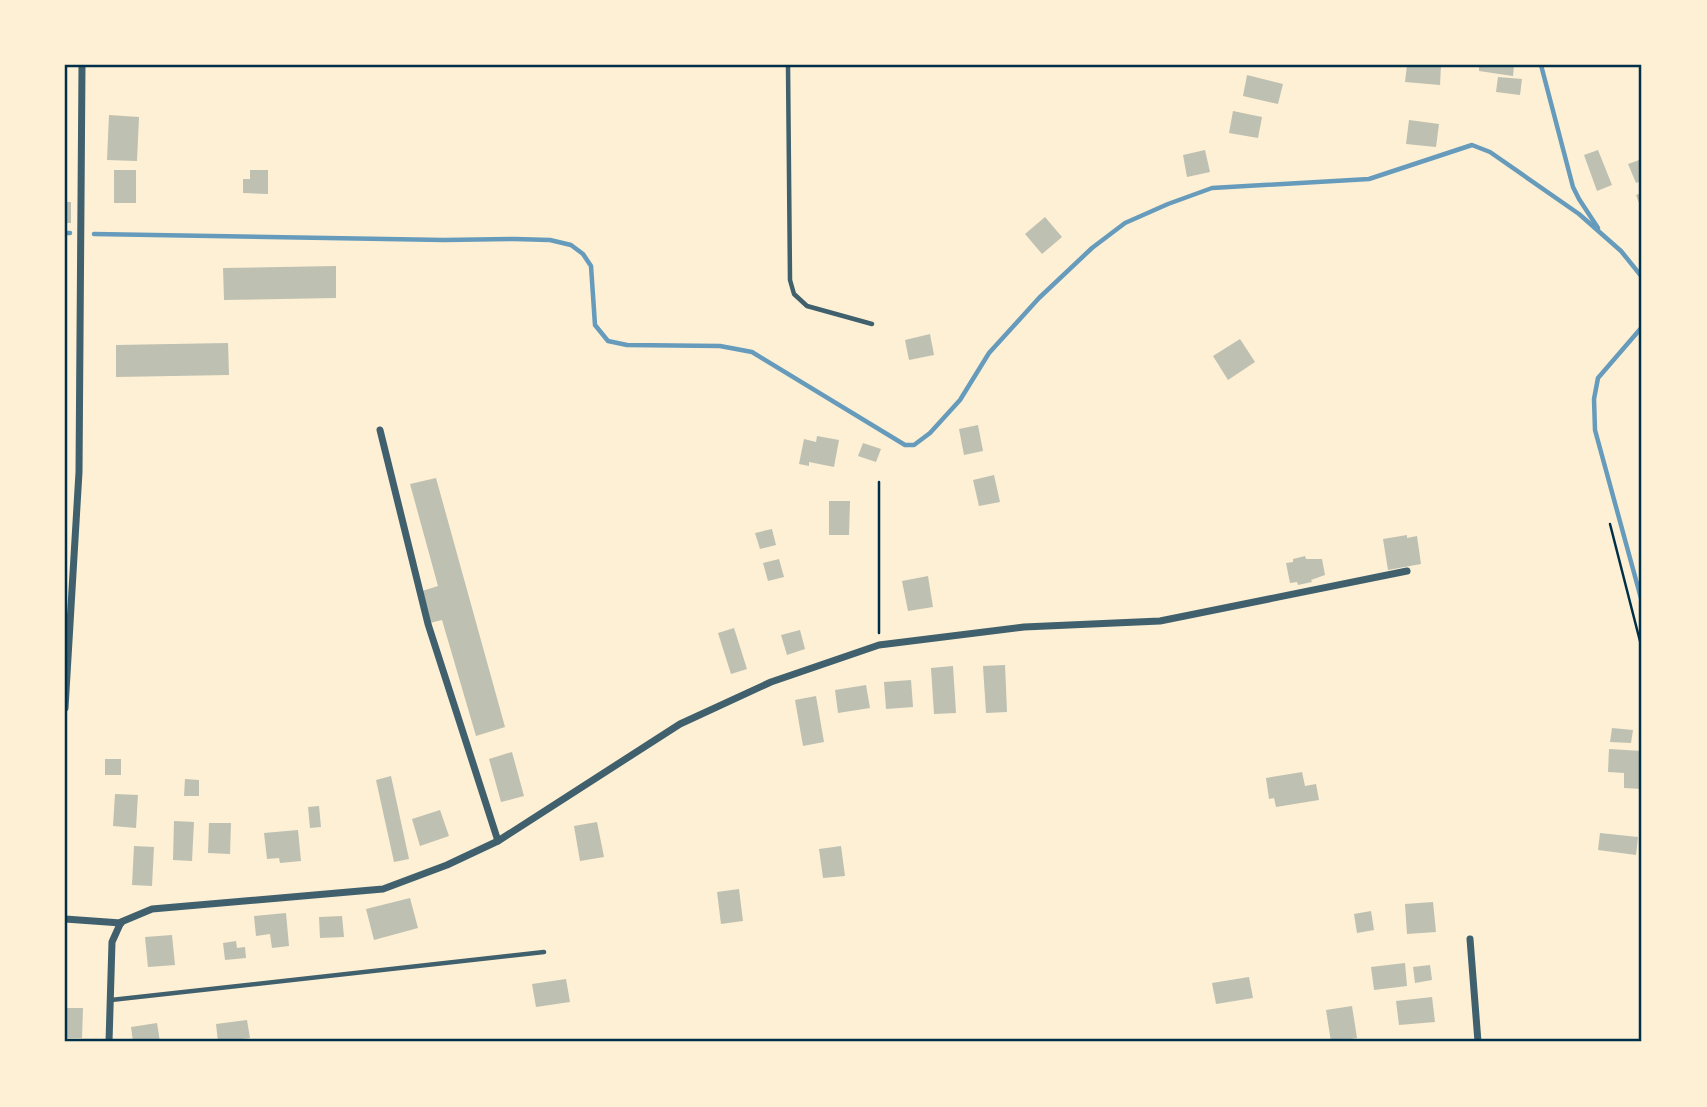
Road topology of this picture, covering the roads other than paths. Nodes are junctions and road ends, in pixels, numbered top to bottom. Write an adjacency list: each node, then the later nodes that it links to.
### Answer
1 (82, 65): 6 (street)
2 (788, 65): 3 (lane)
3 (872, 324)
4 (380, 430): 7 (street)
5 (1407, 571): 7 (street)
6 (65, 708)
7 (498, 841): 9 (street)
8 (65, 919): 9 (street)
9 (121, 923): 12 (street)
10 (1470, 939): 14 (street)
11 (544, 952): 12 (lane)
12 (110, 1000): 13 (street)
13 (109, 1042)
14 (1478, 1042)

